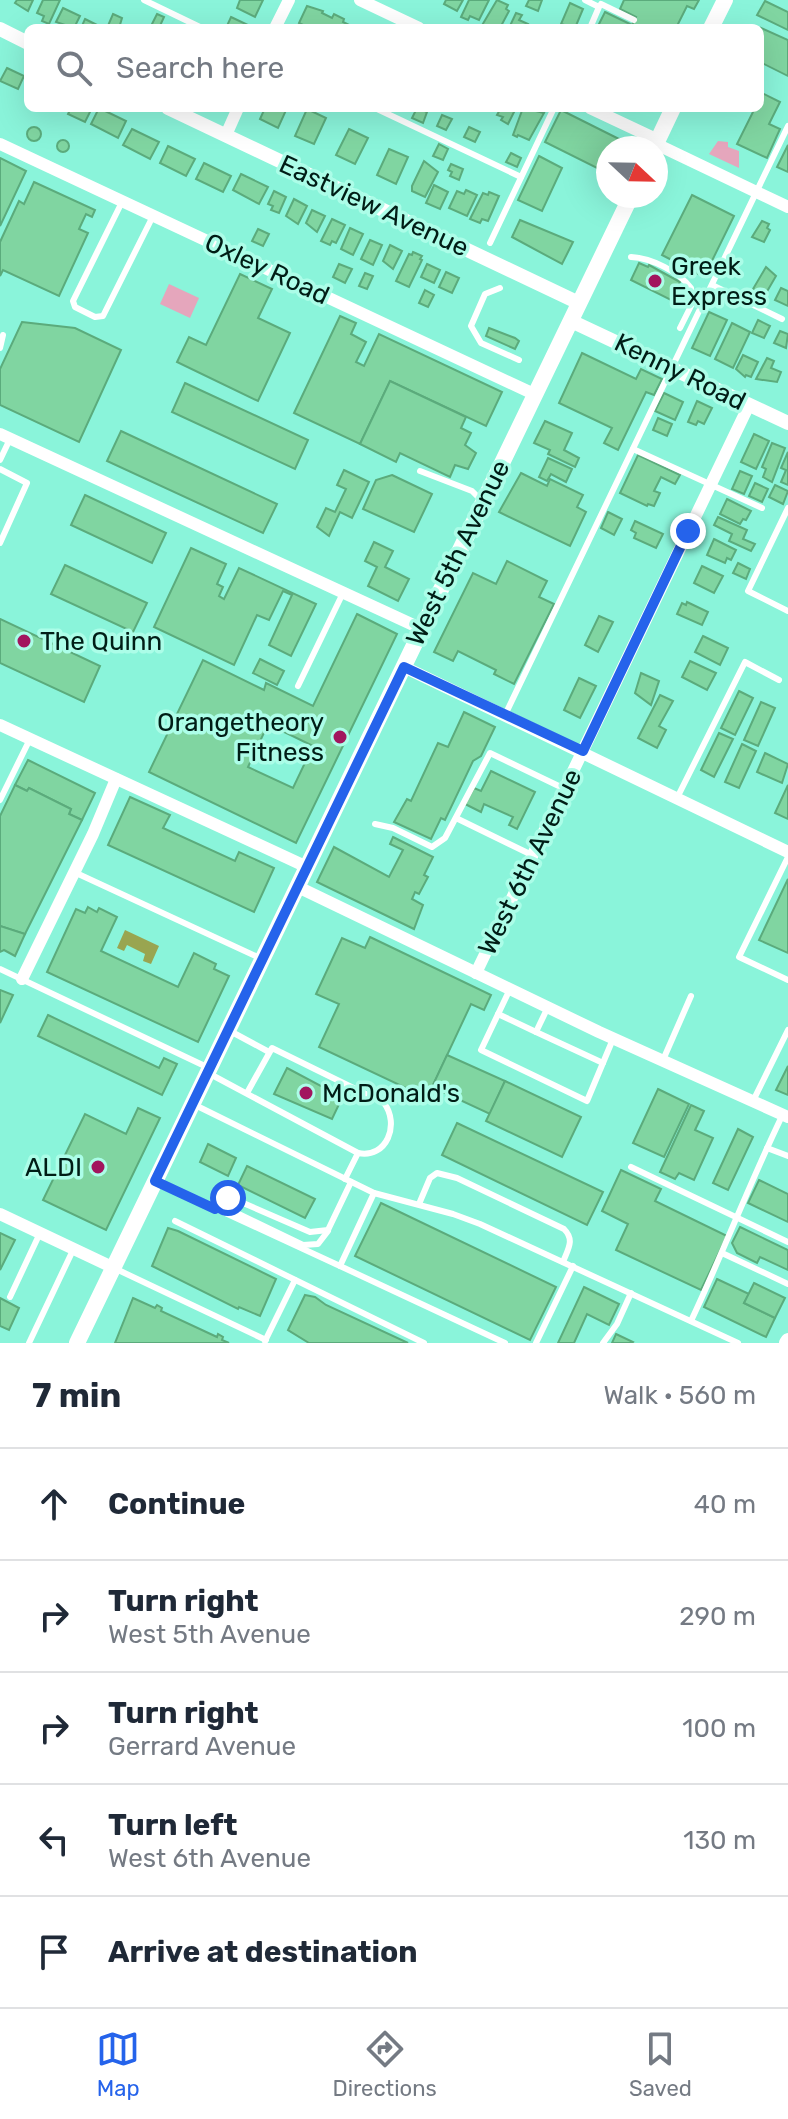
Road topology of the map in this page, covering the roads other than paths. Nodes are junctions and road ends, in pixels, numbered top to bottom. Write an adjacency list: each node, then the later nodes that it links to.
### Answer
1 (144, 0): 8 (lane)
2 (289, 0): 9 (street)
3 (360, 0): 10 (street)
4 (585, 0): 11 (lane)
5 (725, 0): 12 (main road)
6 (601, 4): 7 (lane)
7 (634, 20)
8 (194, 24)
9 (277, 24)
10 (411, 24)
11 (592, 24)
12 (713, 24)
13 (0, 29): 14 (street)
14 (24, 41)
15 (177, 112): 22 (street, Eastview Avenue)
16 (236, 112): 22 (street)
17 (383, 112): 27 (lane)
18 (552, 112): 27 (lane)
19 (597, 112): 23 (street)
20 (671, 112): 24 (main road)
21 (788, 126): 28 (lane)
22 (226, 135): 37 (street, Eastview Avenue)
23 (641, 136)
24 (660, 136)
25 (0, 144): 29 (street, Oxley Road)
26 (668, 150): 28 (street)
27 (521, 177): 33 (lane)
28 (757, 192): 30 (street); 35 (lane)
29 (122, 201): 32 (street, Oxley Road); 32 (lane)
30 (788, 207)
31 (625, 208): 37 (main road, West 5th Avenue)
32 (153, 216): 45 (street, Oxley Road)
33 (490, 243)
34 (631, 257): 40 (lane)
35 (712, 285): 38 (lane); 44 (lane)
36 (500, 288): 43 (lane)
37 (579, 303): 39 (main road, West 5th Avenue)
38 (782, 319)
39 (571, 321): 44 (street, Kenny Road); 45 (main road, West 5th Avenue)
40 (680, 328)
41 (3, 335): 42 (lane)
42 (0, 348)
43 (519, 360)
44 (672, 368): 46 (street, Kenny Road); 49 (lane)
45 (534, 394): 54 (main road, West 5th Avenue)
46 (749, 405): 47 (street, Kenny Road); 53 (street, West 6th Avenue)
47 (788, 423)
48 (5, 437): 50 (lane); 58 (street)
49 (633, 449): 53 (lane); 64 (lane)
50 (0, 460)
51 (0, 469): 57 (lane)
52 (420, 471): 54 (lane)
53 (711, 485): 55 (lane); 67 (street, West 6th Avenue)
54 (483, 502): 60 (main road, West 5th Avenue)
55 (762, 508)
56 (788, 508): 59 (lane)
57 (0, 543)
58 (343, 593): 60 (street); 63 (lane)
59 (788, 611)
60 (422, 629): 61 (main road, West 5th Avenue)
61 (404, 667): 64 (street); 76 (main road, West 5th Avenue)
62 (779, 680): 70 (lane)
63 (298, 686)
64 (505, 715): 67 (street)
65 (0, 725): 66 (street)
66 (30, 739): 68 (street); 71 (lane)
67 (583, 751): 69 (street, West 6th Avenue); 70 (street)
68 (116, 779): 76 (street); 77 (street)
69 (565, 789): 72 (lane); 75 (street, West 6th Avenue)
70 (677, 798): 74 (street)
71 (0, 800)
72 (456, 818): 73 (lane); 75 (lane)
73 (375, 824)
74 (788, 854): 83 (lane)
75 (533, 856): 81 (street, West 6th Avenue)
76 (307, 867): 78 (main road, West 5th Avenue)
77 (74, 872): 79 (lane); 82 (street)
78 (298, 887): 79 (main road, West 5th Avenue); 81 (street)
79 (262, 959): 88 (main road, West 5th Avenue)
80 (0, 969): 82 (lane)
81 (476, 973): 84 (street)
82 (22, 979): 95 (lane)
83 (788, 980)
84 (510, 989): 86 (street); 87 (lane)
85 (691, 996): 93 (lane)
86 (548, 1007): 90 (lane); 91 (street)
87 (498, 1014): 90 (lane); 94 (lane)
88 (228, 1030): 92 (lane); 95 (main road, West 5th Avenue)
89 (788, 1030): 97 (lane)
90 (536, 1032): 94 (lane)
91 (614, 1038): 93 (street); 94 (lane)
92 (269, 1052): 96 (lane); 101 (lane)
93 (663, 1060): 97 (street)
94 (603, 1063)
95 (208, 1070): 96 (lane); 98 (main road, West 5th Avenue)
96 (247, 1093): 101 (lane)
97 (753, 1101): 99 (street)
98 (192, 1103): 104 (lane); 105 (main road, West 5th Avenue)
99 (785, 1116): 100 (lane)
100 (767, 1148): 102 (lane); 110 (lane)
101 (358, 1153): 104 (lane)
102 (788, 1156)
103 (631, 1167): 110 (lane)
104 (348, 1180): 106 (lane); 112 (lane)
105 (155, 1181): 108 (lane); 120 (main road, West 5th Avenue)
106 (374, 1193): 107 (lane); 118 (lane)
107 (419, 1204): 117 (lane); 117 (lane)
108 (217, 1207): 112 (lane); 112 (lane); 118 (lane)
109 (0, 1214): 113 (street)
110 (737, 1218): 114 (lane); 116 (lane)
111 (175, 1221): 121 (lane)
112 (328, 1230)
113 (40, 1233): 115 (street); 124 (lane)
114 (788, 1242)
115 (74, 1248): 120 (street); 127 (lane)
116 (722, 1253): 122 (lane); 125 (lane)
117 (563, 1262): 119 (lane)
118 (340, 1266): 130 (lane)
119 (573, 1266): 123 (lane); 131 (lane)
120 (114, 1268): 126 (lane); 128 (main road, West 5th Avenue)
121 (295, 1280): 126 (lane); 129 (lane)
122 (788, 1284)
123 (631, 1293): 125 (lane); 132 (lane)
124 (10, 1297)
125 (691, 1321): 133 (lane)
126 (267, 1342)
127 (29, 1343)
128 (77, 1343)
129 (424, 1343)
130 (505, 1343)
131 (536, 1343)
132 (603, 1343)
133 (738, 1343)

